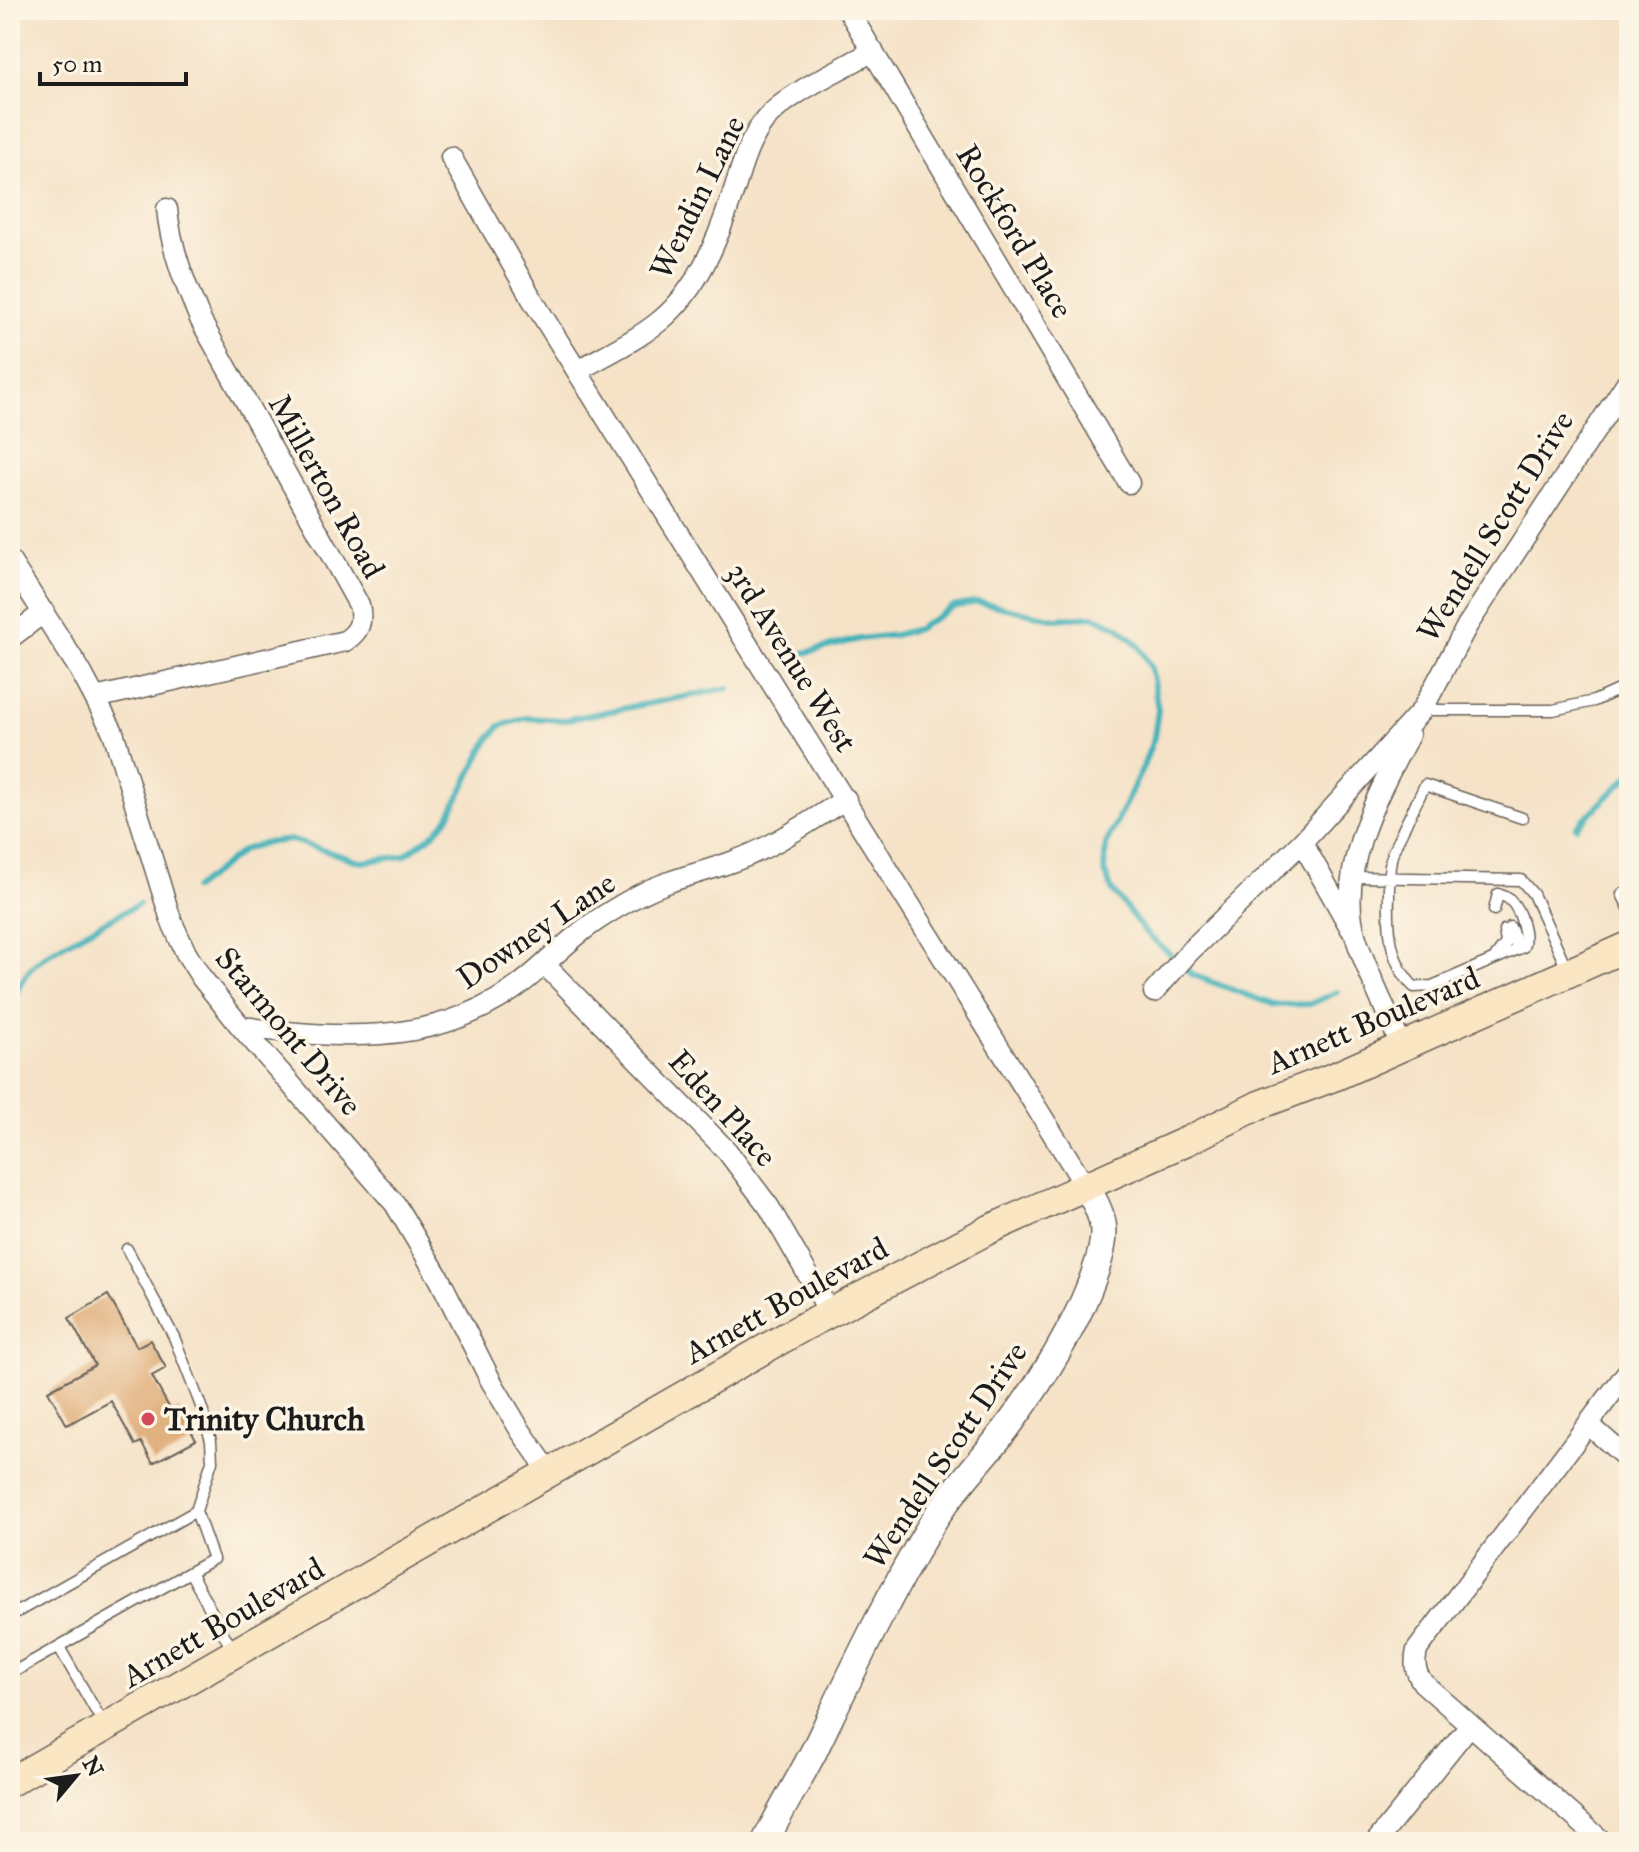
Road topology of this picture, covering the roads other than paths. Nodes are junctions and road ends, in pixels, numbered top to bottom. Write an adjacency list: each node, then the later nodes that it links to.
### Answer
1 (848, 10): 2 (street, Rockford Place)
2 (873, 51): 5 (street, Wendin Lane); 7 (street, Rockford Place)
3 (451, 157): 5 (street, 3rd Avenue West)
4 (167, 209): 12 (street, Millerton Road)
5 (577, 371): 14 (street, 3rd Avenue West)
6 (1629, 379): 13 (street, Wendell Scott Drive)
7 (1129, 483)
8 (10, 561): 9 (street, Starmont Drive)
9 (44, 612): 10 (street); 12 (street, Starmont Drive)
10 (10, 638)
11 (1629, 685): 13 (lane)
12 (95, 698): 31 (street, Starmont Drive)
13 (1422, 710): 16 (street, Wendell Scott Drive); 17 (street, Wendell Scott Drive)
14 (846, 799): 28 (street, Downey Lane); 33 (street, 3rd Avenue West)
15 (1522, 818): 18 (lane)
16 (1302, 842): 24 (street, Wendell Scott Drive); 30 (street, Wendell Scott Drive)
17 (1354, 877): 18 (lane); 24 (street, Wendell Scott Drive)
18 (1388, 878): 19 (lane); 27 (lane)
19 (1496, 880): 21 (lane); 29 (lane)
20 (1629, 891): 23 (lane)
21 (1498, 894): 22 (lane); 26 (lane)
22 (1497, 908)
23 (1629, 908)
24 (1356, 937): 32 (street, Wendell Scott Drive)
25 (1628, 948): 29 (main road, Arnett Boulevard)
26 (1516, 950): 27 (lane); 27 (lane)
27 (1495, 958)
28 (545, 965): 31 (street, Downey Lane); 35 (street, Eden Place)
29 (1569, 973): 32 (main road, Arnett Boulevard)
30 (1158, 987)
31 (241, 1027): 39 (street, Starmont Drive)
32 (1401, 1046): 33 (main road, Arnett Boulevard)
33 (1086, 1187): 35 (main road, Arnett Boulevard); 49 (street, Wendell Scott Drive)
34 (127, 1249): 40 (lane)
35 (830, 1313): 39 (main road, Arnett Boulevard)
36 (1629, 1370): 37 (street)
37 (1588, 1424): 38 (street); 46 (street)
38 (1629, 1460)
39 (550, 1473): 44 (main road, Arnett Boulevard)
40 (196, 1511): 41 (lane); 42 (lane)
41 (190, 1572): 43 (lane); 44 (lane)
42 (10, 1616)
43 (59, 1647): 45 (lane); 47 (lane)
44 (235, 1655): 47 (main road, Arnett Boulevard)
45 (10, 1674)
46 (1470, 1725): 50 (street); 51 (street)
47 (105, 1727): 48 (main road, Arnett Boulevard)
48 (10, 1782)
49 (765, 1842)
50 (1376, 1842)
51 (1603, 1842)

